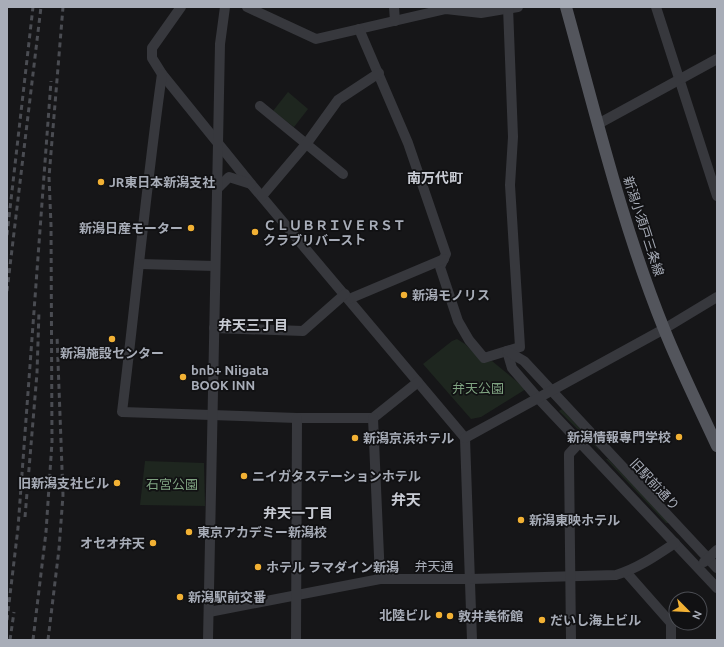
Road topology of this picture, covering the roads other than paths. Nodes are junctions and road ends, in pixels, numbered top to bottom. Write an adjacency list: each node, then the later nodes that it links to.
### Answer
1 (181, 7): 14 (street)
2 (225, 7): 18 (street)
3 (247, 7): 9 (street)
4 (394, 7): 10 (street)
5 (566, 7): 17 (main road, 新潟小須戸三条線)
6 (656, 7): 15 (street)
7 (446, 8): 8 (street); 10 (street)
8 (511, 8): 32 (street)
9 (266, 11): 11 (street)
10 (395, 21): 11 (street)
11 (359, 29): 13 (street)
12 (717, 59): 15 (street)
13 (380, 73): 19 (street); 25 (street)
14 (162, 74): 18 (street); 26 (street)
15 (680, 80): 17 (street); 24 (street)
16 (260, 106): 19 (street)
17 (598, 124): 31 (main road, 新潟小須戸三条線)
18 (218, 142): 21 (street); 22 (street)
19 (306, 143): 20 (street); 23 (street)
20 (343, 174)
21 (251, 184): 22 (street); 23 (street)
22 (217, 189): 27 (street)
23 (262, 196): 28 (street)
24 (717, 196)
25 (444, 259): 28 (street); 32 (street)
26 (140, 264): 27 (street); 36 (street)
27 (215, 266): 30 (street)
28 (347, 297): 30 (street); 33 (street)
29 (717, 297): 31 (street)
30 (214, 328): 36 (street)
31 (664, 330): 34 (street); 41 (main road, 新潟小須戸三条線)
32 (507, 351): 34 (street, 旧駅前通り); 35 (street)
33 (418, 382): 38 (street); 39 (street)
34 (550, 392): 35 (street); 42 (street, 旧駅前通り)
35 (538, 398): 39 (street); 40 (street)
36 (212, 415): 37 (street); 54 (street)
37 (297, 418): 38 (street); 53 (street)
38 (373, 418): 50 (street)
39 (465, 438): 51 (street)
40 (580, 442): 43 (street); 49 (street)
41 (717, 446)
42 (678, 526): 43 (street); 45 (street, 旧駅前通り)
43 (672, 539): 46 (street); 48 (street)
44 (717, 550): 45 (street)
45 (708, 558): 46 (street); 47 (street, 旧駅前通り)
46 (698, 568): 52 (street)
47 (717, 568)
48 (626, 572): 49 (street, 弁天通); 59 (street)
49 (569, 576): 51 (street, 弁天通); 58 (street)
50 (380, 579): 51 (street, 弁天通); 53 (street, 弁天通)
51 (470, 579): 57 (street)
52 (717, 588)
53 (296, 596): 54 (street, 弁天通); 56 (street)
54 (209, 612): 55 (street)
55 (208, 640)
56 (296, 640)
57 (472, 640)
58 (571, 640)
59 (671, 640)

